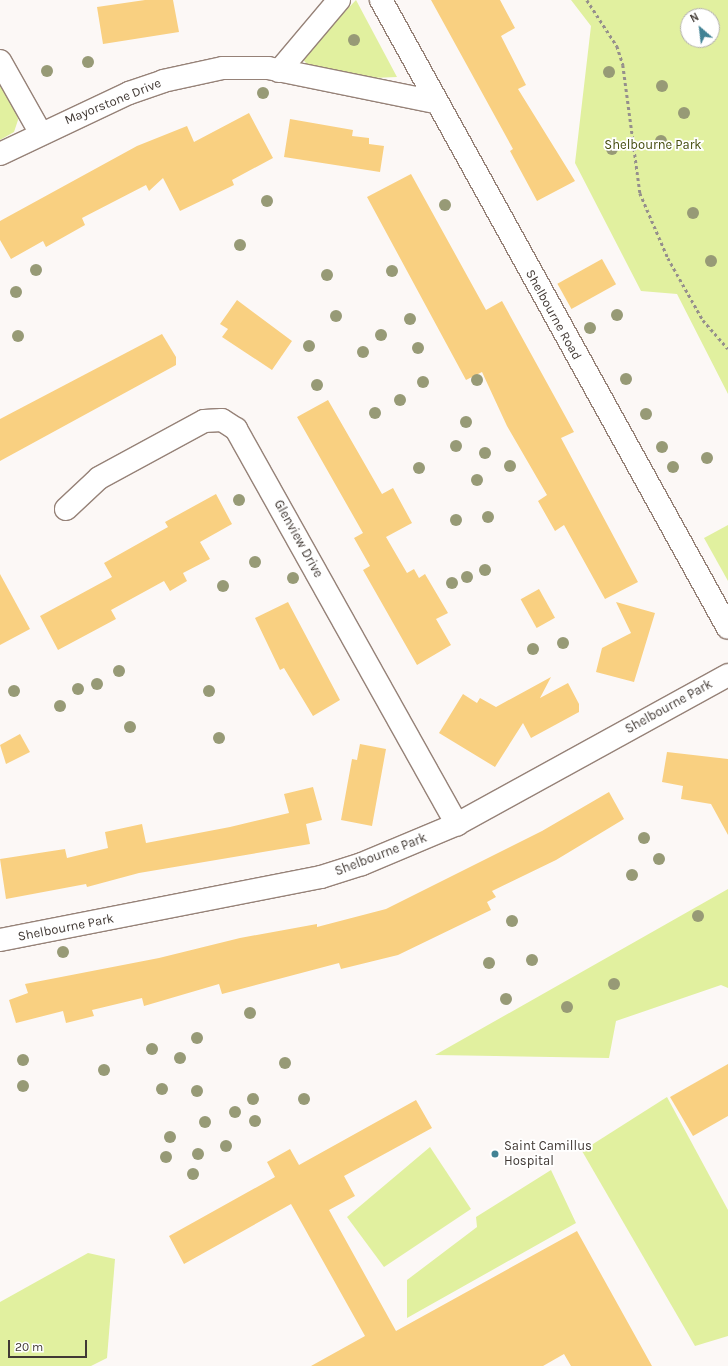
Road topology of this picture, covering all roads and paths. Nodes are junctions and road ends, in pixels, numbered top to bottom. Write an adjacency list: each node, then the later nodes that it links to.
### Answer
1 (340, 0): 5 (street)
2 (381, 0): 6 (street, Shelbourne Road)
3 (587, 0): 9 (path)
4 (0, 61): 7 (street)
5 (279, 71): 6 (street, Mayorstone Drive); 7 (street, Mayorstone Drive)
6 (435, 102): 11 (street, Shelbourne Road)
7 (40, 132): 8 (street, Mayorstone Drive)
8 (0, 154)
9 (728, 349)
10 (66, 509): 13 (street, Glenview Drive)
11 (728, 628)
12 (728, 675): 13 (street, Shelbourne Park)
13 (457, 824): 14 (street, Shelbourne Park)
14 (0, 940)

